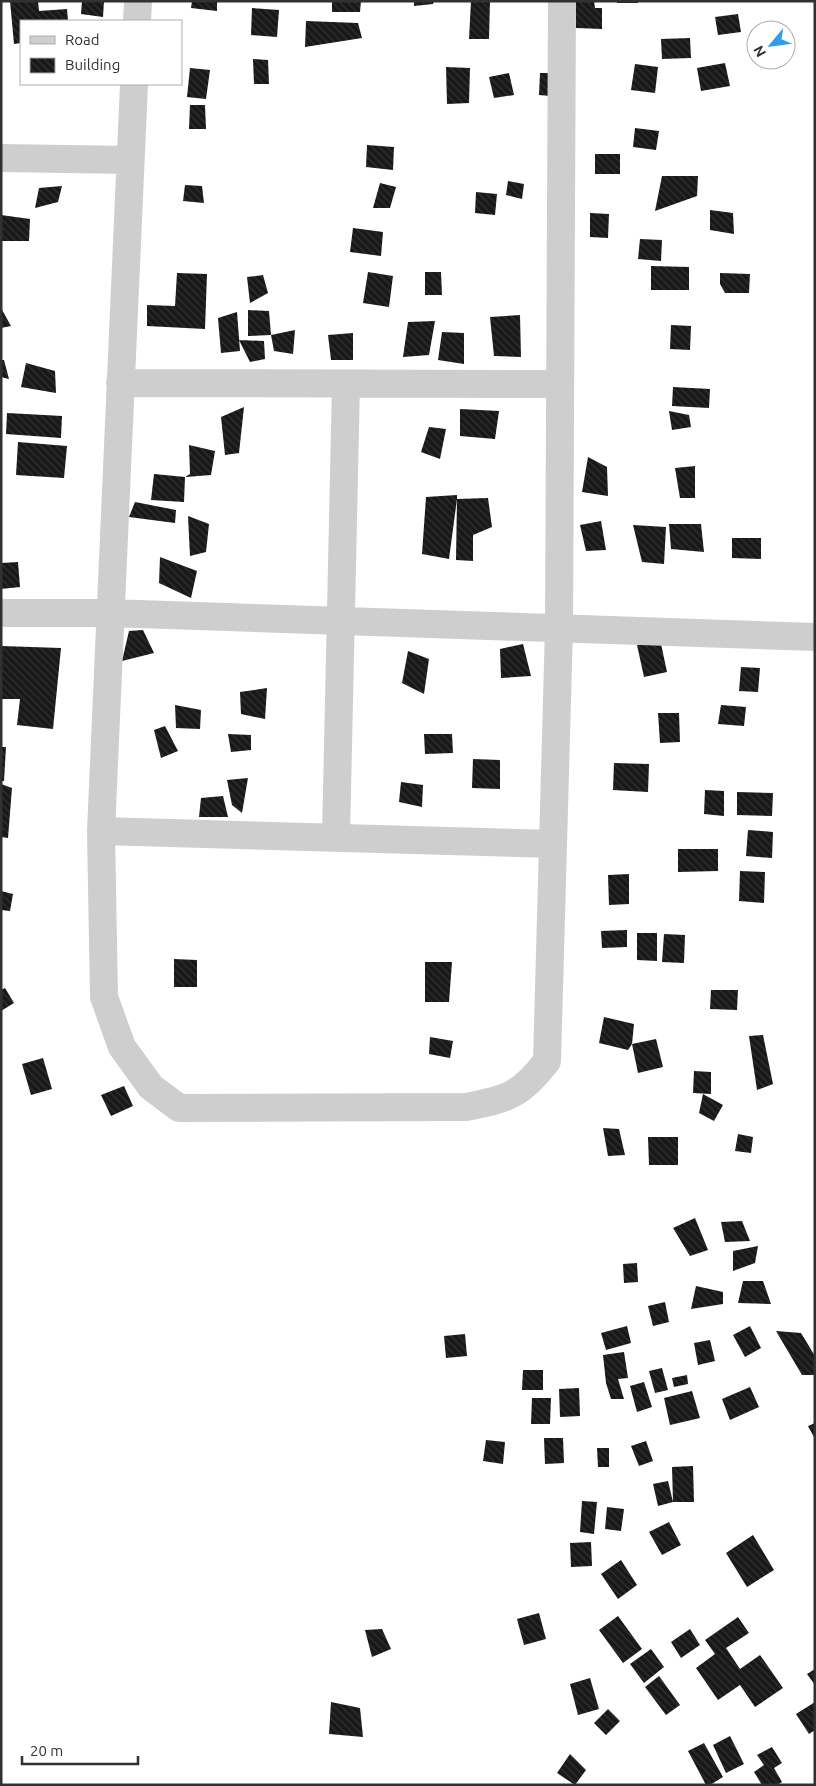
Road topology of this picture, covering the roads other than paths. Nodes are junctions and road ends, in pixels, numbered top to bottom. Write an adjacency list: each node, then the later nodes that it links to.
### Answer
1 (138, 1): 3 (street)
2 (562, 1): 9 (street)
3 (137, 20)
4 (134, 85): 6 (street)
5 (1, 158): 6 (street)
6 (130, 160): 7 (street)
7 (120, 383): 8 (street); 11 (street)
8 (346, 384): 9 (street); 12 (street)
9 (560, 384): 13 (street)
10 (1, 613): 11 (street)
11 (109, 613): 12 (street); 15 (street)
12 (341, 622): 13 (street); 16 (street)
13 (559, 628): 14 (street); 17 (street)
14 (815, 637)
15 (101, 831): 16 (street); 17 (street)
16 (336, 837): 17 (street)
17 (553, 844)

